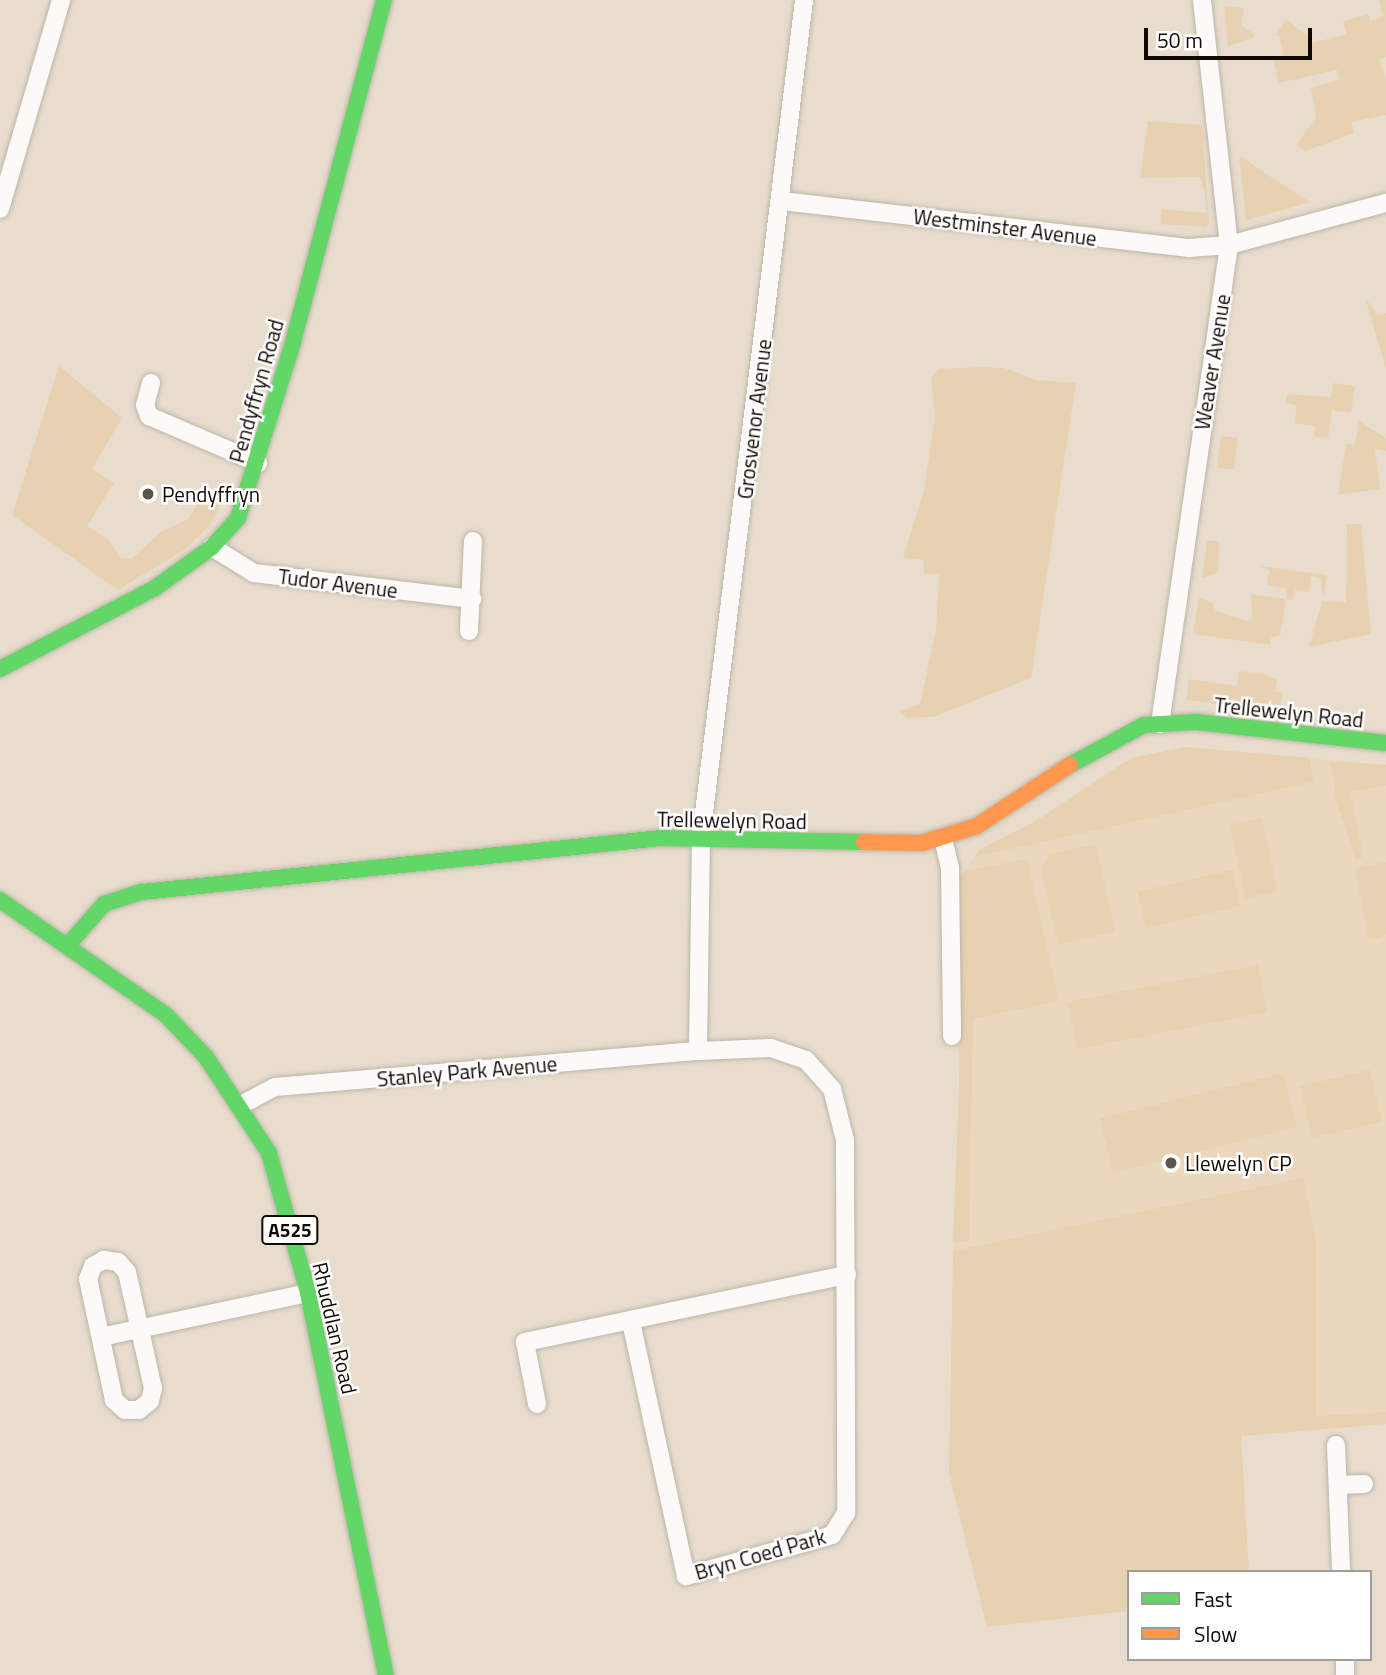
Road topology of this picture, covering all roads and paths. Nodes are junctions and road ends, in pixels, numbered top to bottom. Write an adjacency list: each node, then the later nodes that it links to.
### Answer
1 (61, 0): 7 (street)
2 (384, 0): 10 (street, Pendyffryn Road)
3 (804, 0): 5 (street, Grosvenor Avenue)
4 (1202, 0): 8 (street, Weaver Avenue)
5 (782, 201): 8 (street, Westminster Avenue); 18 (street, Grosvenor Avenue)
6 (1386, 202): 8 (street, Westminster Avenue)
7 (0, 209)
8 (1229, 245): 16 (street, Weaver Avenue)
9 (151, 383): 10 (street)
10 (258, 463): 12 (street, Pendyffryn Road)
11 (473, 541): 13 (street)
12 (212, 547): 13 (street, Tudor Avenue); 15 (street, Pendyffryn Road)
13 (472, 599): 14 (street)
14 (469, 631)
15 (0, 669)
16 (1160, 724): 17 (street, Trellewelyn Road); 19 (street, Trellewelyn Road)
17 (1386, 743)
18 (701, 837): 19 (street, Trellewelyn Road); 21 (street, Trellewelyn Road); 23 (street, Grosvenor Avenue)
19 (943, 838): 22 (street)
20 (0, 900): 21 (street, Rhuddlan Road / A525)
21 (68, 945): 24 (street, Rhuddlan Road / A525)
22 (952, 1036)
23 (698, 1051): 24 (street, Stanley Park Avenue); 25 (street, Bryn Coed Park)
24 (241, 1105): 26 (street, Rhuddlan Road / A525)
25 (847, 1275): 27 (street); 27 (street, Bryn Coed Park)
26 (308, 1293): 28 (street); 35 (street, Rhuddlan Road / A525)
27 (631, 1321): 30 (street)
28 (139, 1329): 29 (street); 29 (street); 29 (street)
29 (101, 1337)
30 (537, 1404)
31 (1336, 1445): 33 (street)
32 (1364, 1484): 33 (street)
33 (1338, 1485): 34 (street)
34 (1341, 1570)
35 (386, 1675)

